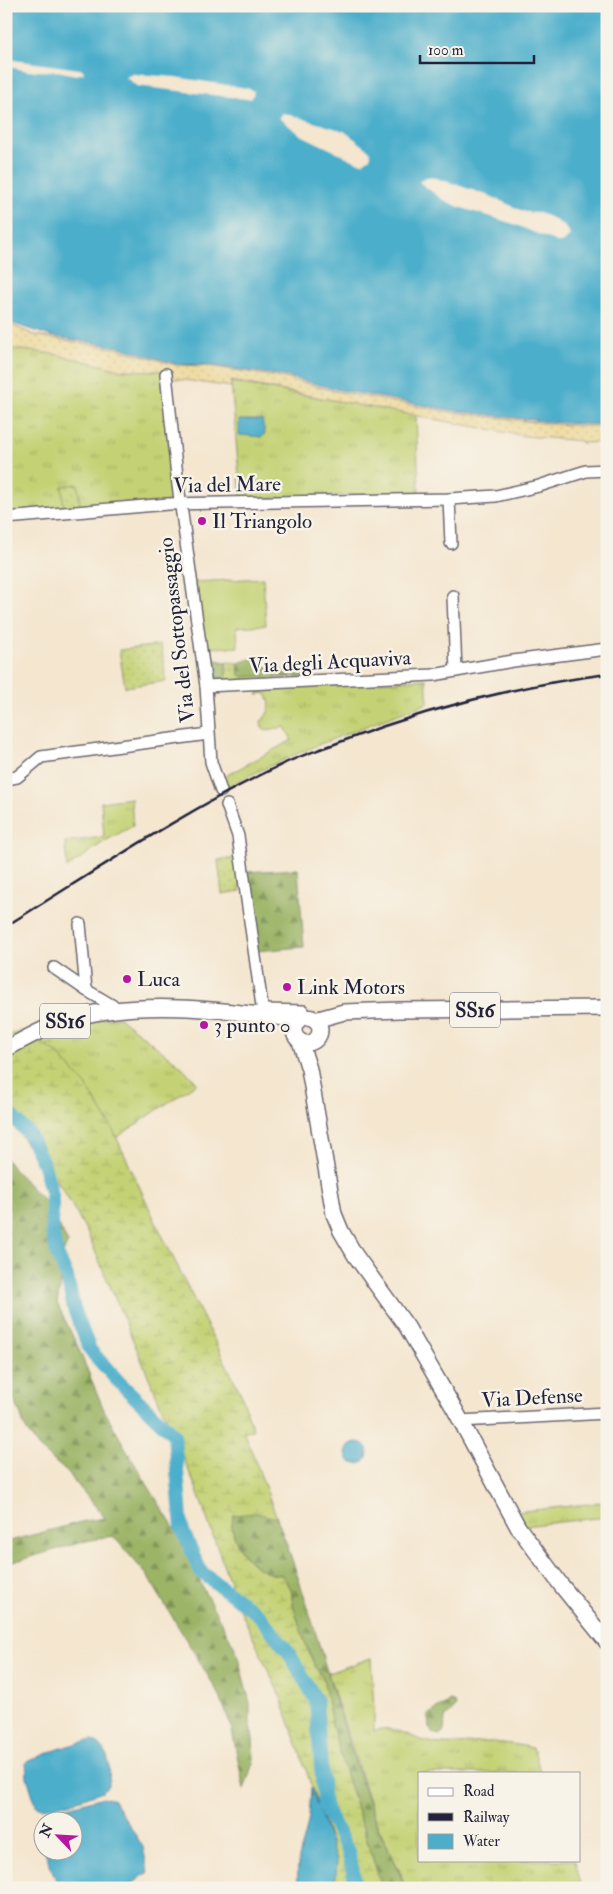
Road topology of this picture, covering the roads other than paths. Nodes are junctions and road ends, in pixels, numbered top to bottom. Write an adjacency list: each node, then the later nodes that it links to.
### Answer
1 (166, 374): 4 (street, Via del Sottopassaggio)
2 (607, 470): 3 (street, Via del Mare)
3 (449, 499): 4 (street, Via del Mare); 6 (street)
4 (181, 503): 5 (street, Via del Mare); 10 (street, Via del Sottopassaggio)
5 (6, 518)
6 (451, 543)
7 (453, 596): 9 (street)
8 (607, 649): 9 (street, Via degli Acquaviva)
9 (456, 672): 10 (street, Via degli Acquaviva)
10 (206, 686): 11 (street, Via del Sottopassaggio)
11 (208, 734): 12 (street); 13 (street, Via del Sottopassaggio)
12 (6, 779)
13 (221, 791)
14 (227, 805): 21 (street)
15 (80, 924): 17 (street)
16 (54, 968): 17 (street)
17 (86, 990): 19 (street)
18 (607, 1008): 21 (main road, SS16)
19 (115, 1010): 20 (main road, SS16); 23 (main road, SS16)
20 (264, 1015): 21 (main road, SS16); 22 (main road, SS16)
21 (311, 1025): 22 (main road); 22 (main road, SS16); 24 (main road)
22 (298, 1040): 24 (main road)
23 (6, 1049)
24 (309, 1069): 26 (main road)
25 (607, 1413): 26 (street, Via Defense)
26 (460, 1421): 27 (main road)
27 (607, 1642)

